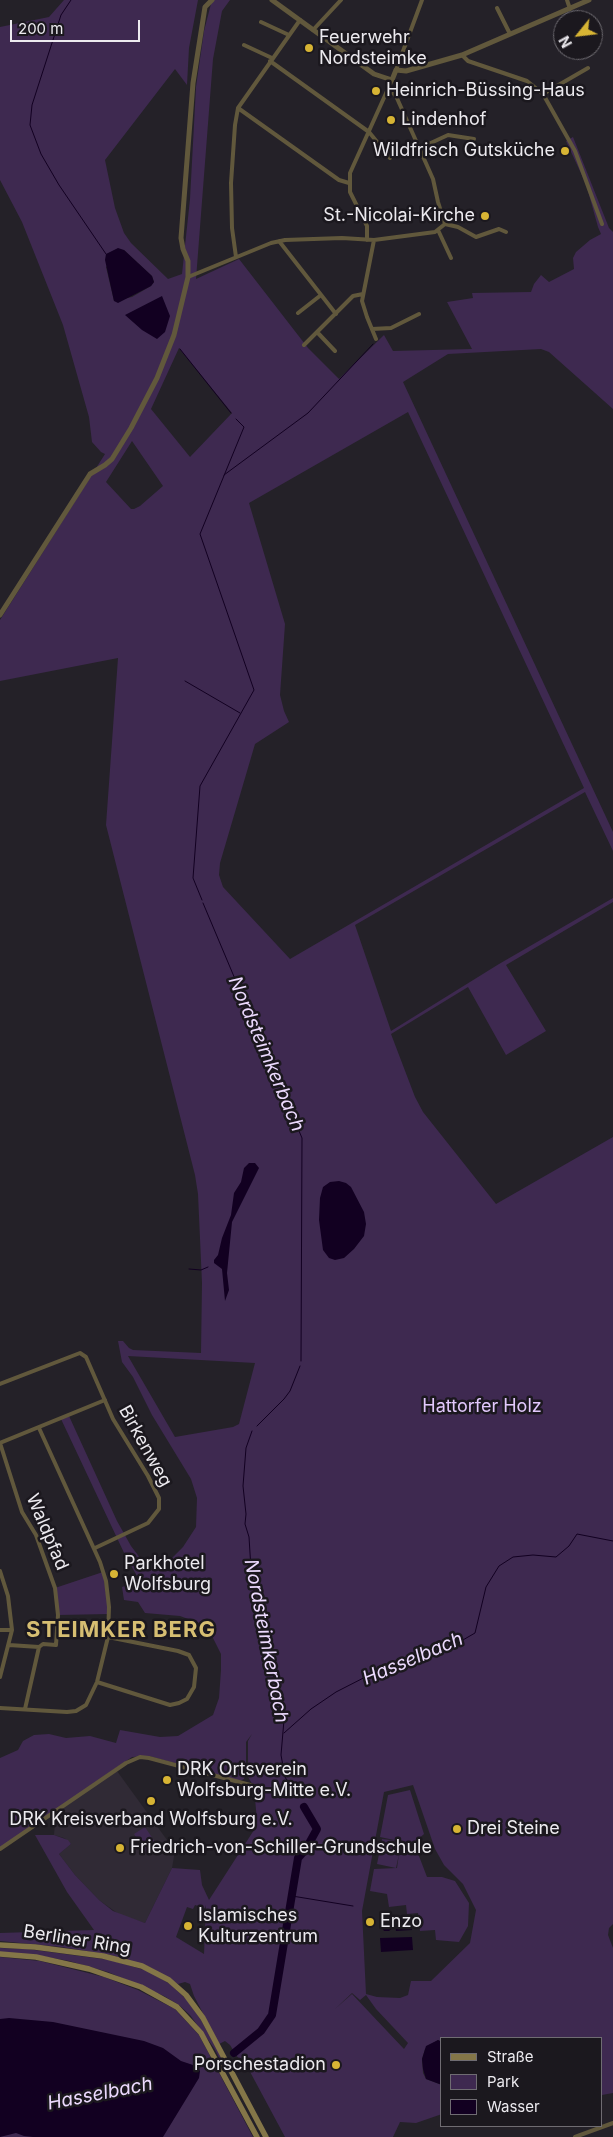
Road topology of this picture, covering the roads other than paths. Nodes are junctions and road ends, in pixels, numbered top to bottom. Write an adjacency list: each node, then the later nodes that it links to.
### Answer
1 (212, 0): 37 (street)
2 (272, 0): 9 (street)
3 (341, 0): 11 (street)
4 (422, 0): 18 (street)
5 (567, 0): 8 (street)
6 (589, 0): 8 (street)
7 (498, 8): 12 (street)
8 (570, 8): 12 (street)
9 (300, 20): 11 (street); 13 (street)
10 (261, 22): 13 (street)
11 (313, 30): 19 (street)
12 (510, 34): 15 (street)
13 (289, 35): 16 (street)
14 (244, 44): 16 (street)
15 (462, 55): 18 (street); 21 (street)
16 (271, 60): 22 (street); 23 (street)
17 (588, 68): 21 (street)
18 (396, 70): 19 (street)
19 (392, 80): 20 (street)
20 (390, 89): 23 (street); 25 (street)
21 (543, 94): 29 (street)
22 (238, 108): 27 (street); 35 (street)
23 (369, 132): 26 (street); 27 (street)
24 (474, 139): 25 (street)
25 (420, 148): 28 (street)
26 (390, 158)
27 (348, 183): 32 (street)
28 (445, 224): 30 (street); 31 (street)
29 (602, 224)
30 (438, 230): 33 (street); 36 (street)
31 (506, 232)
32 (367, 240): 33 (street); 34 (street)
33 (374, 240): 38 (street)
34 (279, 241): 35 (street); 39 (street)
35 (236, 257): 37 (street)
36 (451, 258)
37 (188, 277): 48 (street)
38 (363, 294): 41 (street); 43 (street)
39 (321, 295): 40 (street); 41 (street)
40 (298, 313)
41 (336, 314): 44 (street)
42 (419, 314): 43 (street)
43 (372, 329): 45 (street)
44 (317, 332): 46 (street); 47 (street)
45 (376, 339)
46 (304, 345)
47 (335, 351)
48 (0, 615)
49 (0, 1384): 50 (street, Birkenweg)
50 (105, 1400): 51 (street); 53 (street, Birkenweg)
51 (39, 1428): 52 (street); 53 (street)
52 (0, 1443): 59 (street, Waldpfad)
53 (94, 1548): 57 (street)
54 (0, 1571): 56 (street)
55 (0, 1630): 56 (street)
56 (12, 1630): 58 (street)
57 (108, 1637): 61 (street); 61 (street)
58 (9, 1645): 59 (street); 60 (street)
59 (39, 1647): 63 (street)
60 (0, 1677)
61 (97, 1682): 63 (street)
62 (0, 1708): 63 (street)
63 (25, 1709)
64 (254, 1786): 65 (street)
65 (0, 1849)
66 (0, 1945): 70 (main road, Berliner Ring)
67 (0, 1954): 69 (main road, Berliner Ring)
68 (602, 2127): 71 (street)
69 (257, 2137)
70 (266, 2137)
71 (575, 2137)

